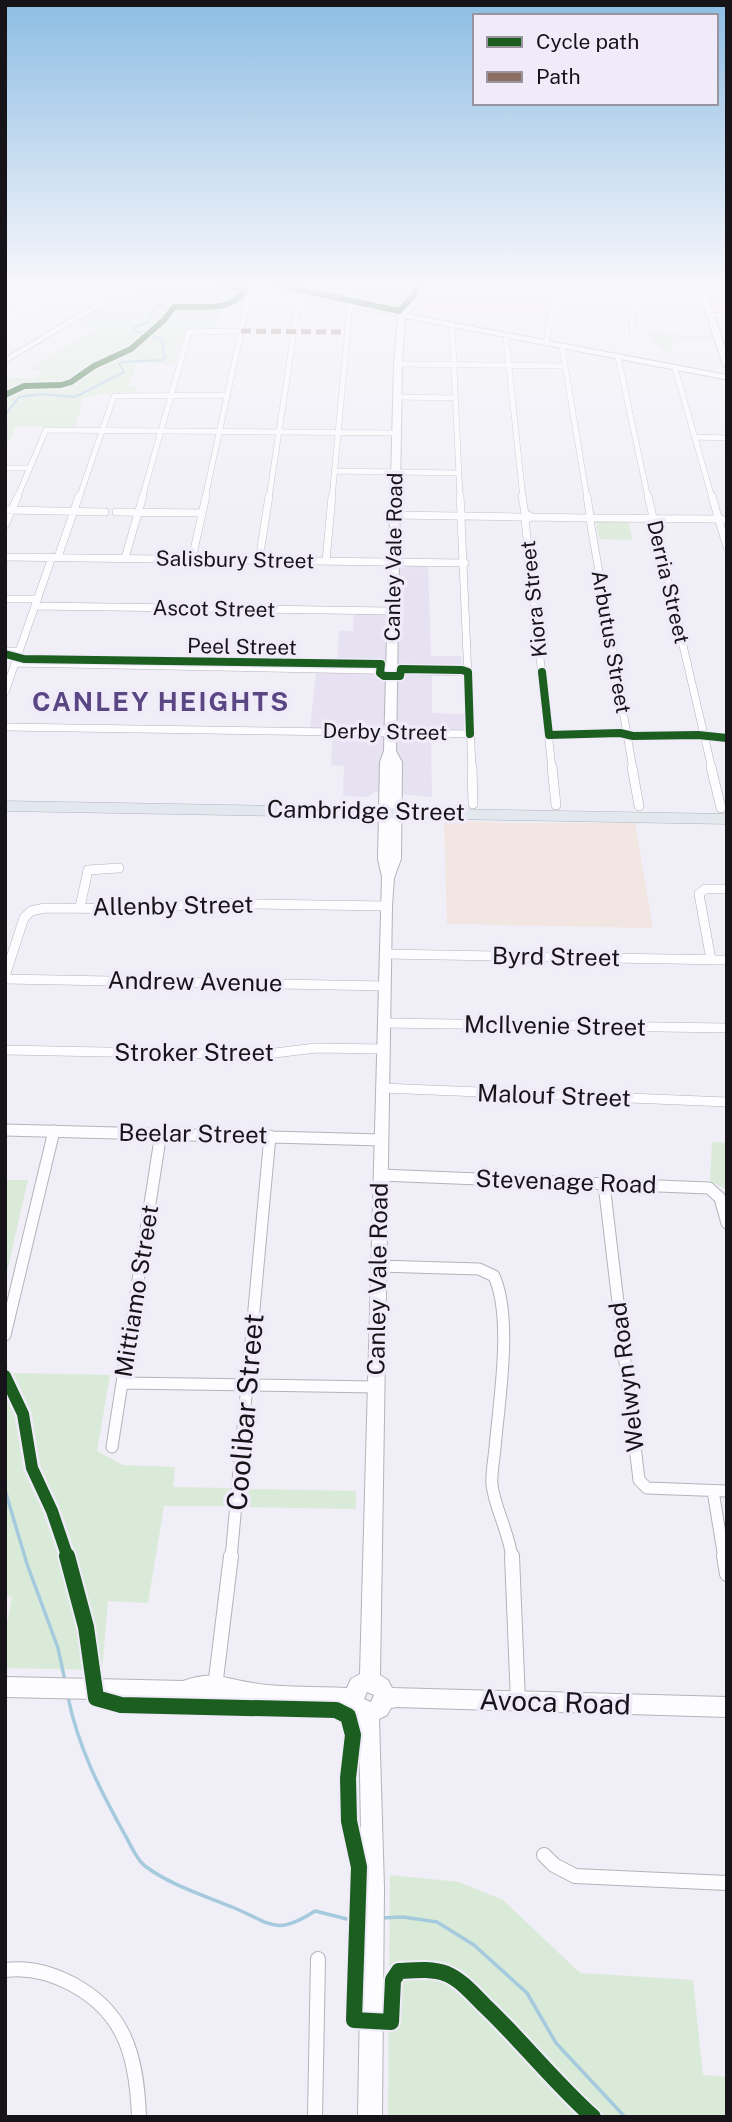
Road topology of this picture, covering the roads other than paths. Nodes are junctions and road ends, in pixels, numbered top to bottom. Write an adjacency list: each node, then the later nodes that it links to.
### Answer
1 (176, 383): 11 (street)
2 (231, 383): 12 (street)
3 (286, 383): 18 (street)
4 (343, 383): 19 (street)
5 (398, 383): 13 (main road, Canley Vale Road)
6 (455, 383): 14 (street)
7 (511, 383): 36 (street, Kiora Street)
8 (566, 383): 37 (street, Arbutus Street)
9 (624, 383): 38 (street, Derria Street)
10 (679, 383): 21 (street)
11 (172, 395): 12 (street); 15 (street); 16 (street)
12 (228, 396): 17 (street)
13 (398, 397): 14 (street); 20 (main road, Canley Vale Road)
14 (456, 398): 27 (street)
15 (103, 430): 16 (street); 24 (street); 29 (street)
16 (162, 431): 17 (street); 32 (street)
17 (220, 431): 18 (street); 33 (street)
18 (278, 432): 19 (street); 46 (street)
19 (338, 432): 20 (street); 25 (street)
20 (397, 433): 26 (main road, Canley Vale Road)
21 (694, 437): 22 (street); 39 (street)
22 (727, 438)
23 (5, 468): 24 (street)
24 (29, 468): 28 (street)
25 (334, 471): 26 (street); 47 (street)
26 (396, 473): 27 (street); 34 (main road, Canley Vale Road)
27 (459, 473): 35 (street)
28 (8, 510): 29 (street); 40 (street)
29 (75, 511): 30 (street); 43 (street)
30 (105, 512)
31 (116, 512): 32 (street)
32 (138, 512): 33 (street); 44 (street)
33 (202, 513): 45 (street)
34 (395, 515): 35 (street); 48 (main road, Canley Vale Road)
35 (461, 516): 36 (street); 49 (street)
36 (525, 517): 37 (street); 64 (street, Kiora Street)
37 (590, 518): 38 (street); 66 (street, Arbutus Street)
38 (653, 519): 39 (street); 68 (street, Derria Street)
39 (720, 519): 41 (street)
40 (5, 525)
41 (727, 547)
42 (5, 557): 43 (street, Salisbury Street)
43 (55, 557): 44 (street, Salisbury Street); 51 (street)
44 (125, 558): 45 (street, Salisbury Street)
45 (192, 559): 46 (street, Salisbury Street)
46 (259, 560): 47 (street, Salisbury Street)
47 (326, 561): 48 (street, Salisbury Street)
48 (394, 562): 49 (street, Salisbury Street); 52 (main road, Canley Vale Road)
49 (465, 563): 57 (street)
50 (5, 599): 51 (street, Ascot Street)
51 (37, 603): 52 (street, Ascot Street); 54 (street)
52 (393, 611): 56 (main road, Canley Vale Road)
53 (5, 651): 54 (street)
54 (19, 651): 55 (street)
55 (15, 663): 56 (street, Peel Street); 58 (street)
56 (391, 669): 57 (street, Peel Street); 60 (main road, Canley Vale Road)
57 (468, 671): 61 (street)
58 (5, 692)
59 (5, 727): 60 (street, Derby Street)
60 (390, 732): 61 (street, Derby Street); 67 (main road, Canley Vale Road)
61 (471, 734): 63 (street)
62 (5, 795): 67 (highway, Cambridge Street)
63 (473, 804): 64 (highway, Cambridge Street); 67 (highway, Cambridge Street)
64 (556, 805): 66 (highway, Cambridge Street)
65 (5, 806): 67 (highway, Cambridge Street)
66 (639, 806): 68 (highway, Cambridge Street)
67 (390, 807): 68 (highway, Cambridge Street); 71 (main road, Canley Vale Road)
68 (725, 811)
69 (119, 868): 72 (street)
70 (727, 888): 74 (street)
71 (386, 906): 72 (street, Allenby Street); 73 (main road, Canley Vale Road)
72 (80, 907): 76 (street, Allenby Street)
73 (385, 954): 74 (street, Byrd Street); 77 (main road, Canley Vale Road)
74 (711, 960): 75 (street, Byrd Street)
75 (727, 960)
76 (5, 977): 77 (street, Andrew Avenue)
77 (384, 986): 78 (main road, Canley Vale Road)
78 (383, 1023): 79 (street, McIlvenie Street); 80 (main road, Canley Vale Road)
79 (727, 1028)
80 (383, 1049): 81 (street, Stroker Street); 82 (main road, Canley Vale Road)
81 (5, 1050)
82 (382, 1088): 83 (street, Malouf Street); 88 (main road, Canley Vale Road)
83 (727, 1102)
84 (5, 1130): 85 (street, Beelar Street)
85 (54, 1131): 86 (street, Beelar Street); 93 (street)
86 (161, 1133): 87 (street, Beelar Street); 94 (street, Mittiamo Street)
87 (270, 1136): 88 (street, Beelar Street); 95 (street, Coolibar Street)
88 (381, 1140): 89 (main road, Canley Vale Road)
89 (380, 1175): 90 (street, Stevenage Road); 92 (main road, Canley Vale Road)
90 (604, 1184): 91 (street, Stevenage Road); 98 (street, Welwyn Road)
91 (727, 1223)
92 (378, 1266): 96 (main road, Canley Vale Road); 105 (street)
93 (5, 1335)
94 (122, 1382): 95 (street); 97 (street, Mittiamo Street)
95 (248, 1385): 96 (street); 102 (street, Coolibar Street)
96 (375, 1387): 106 (main road, Canley Vale Road)
97 (112, 1447)
98 (713, 1490): 99 (street, Welwyn Road); 100 (street)
99 (727, 1491)
100 (727, 1574)
101 (5, 1687): 103 (main road, Avoca Road)
102 (215, 1687): 103 (main road, Avoca Road); 104 (main road, Avoca Road)
103 (183, 1692): 104 (main road, Avoca Road)
104 (251, 1693): 106 (main road, Avoca Road)
105 (518, 1701): 106 (main road, Avoca Road); 107 (main road, Avoca Road)
106 (369, 1703): 114 (main road)
107 (727, 1707)
108 (544, 1855): 109 (street)
109 (727, 1882)
110 (318, 1959): 113 (street)
111 (5, 1970): 112 (street)
112 (139, 2117)
113 (314, 2117)
114 (370, 2117)

